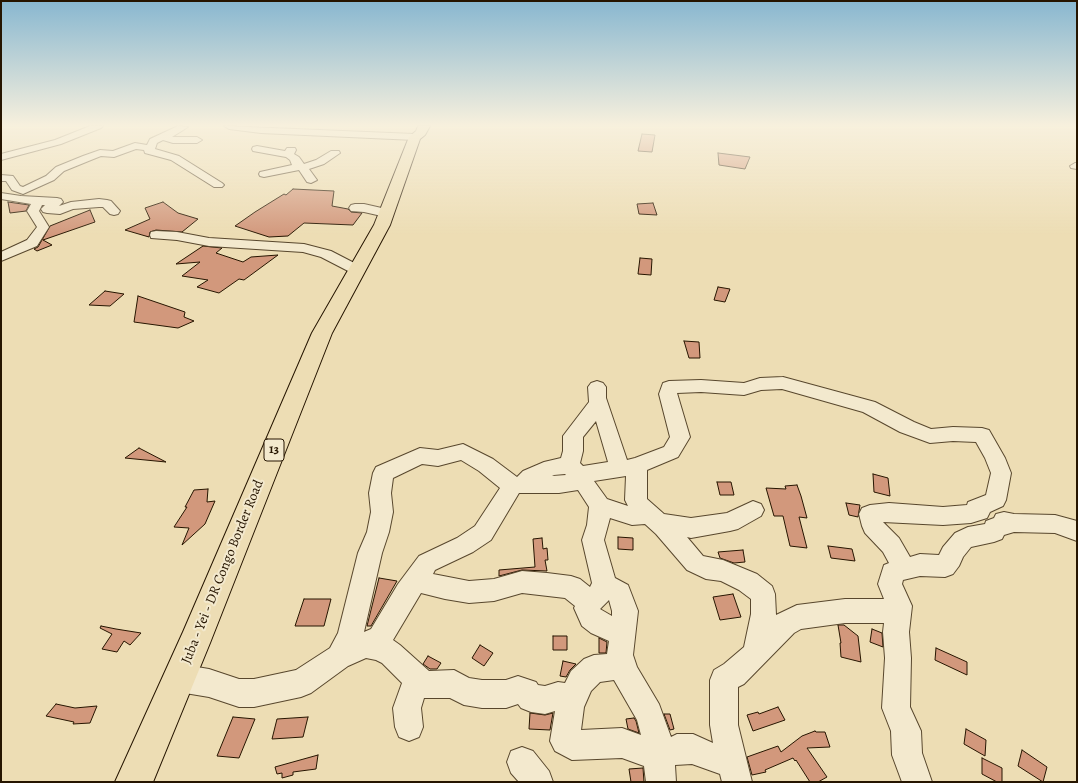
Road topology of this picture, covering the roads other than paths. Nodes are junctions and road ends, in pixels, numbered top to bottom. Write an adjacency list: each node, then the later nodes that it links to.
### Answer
1 (76, 163): 8 (street)
2 (182, 163): 10 (street)
3 (296, 163): 6 (street)
4 (318, 163): 6 (street)
5 (407, 163): 15 (main road, Juba - Yei - DR Congo Border Road / 13)
6 (302, 168): 7 (street); 9 (street)
7 (264, 174)
8 (1, 178)
9 (311, 180)
10 (218, 185)
11 (1, 196): 12 (street)
12 (38, 201): 14 (street); 17 (street)
13 (355, 208): 15 (street)
14 (114, 211)
15 (386, 213): 18 (main road, Juba - Yei - DR Congo Border Road / 13)
16 (156, 235): 18 (street)
17 (1, 257)
18 (357, 270): 37 (main road, Juba - Yei - DR Congo Border Road / 13)
19 (629, 468): 20 (street); 20 (street); 22 (street); 25 (street)
20 (577, 474): 21 (street); 23 (street)
21 (518, 485): 29 (street); 35 (street)
22 (986, 504): 26 (street); 28 (street)
23 (600, 506): 25 (street); 30 (street)
24 (752, 510): 25 (street)
25 (653, 518): 34 (street)
26 (1014, 523): 27 (street); 28 (street)
27 (1077, 531)
28 (904, 569): 31 (street)
29 (415, 580): 30 (street); 33 (street)
30 (597, 593): 32 (street); 32 (street)
31 (899, 606): 34 (street); 44 (street)
32 (623, 629): 36 (street)
33 (366, 645): 35 (street); 38 (street)
34 (755, 654): 42 (street)
35 (339, 657): 37 (street)
36 (622, 664): 39 (street); 41 (street)
37 (179, 678): 43 (main road, Juba - Yei - DR Congo Border Road / 13)
38 (417, 679): 39 (street); 40 (street)
39 (573, 699): 41 (street)
40 (409, 727)
41 (660, 769): 42 (street)
42 (735, 771)
43 (134, 782)
44 (917, 782)

